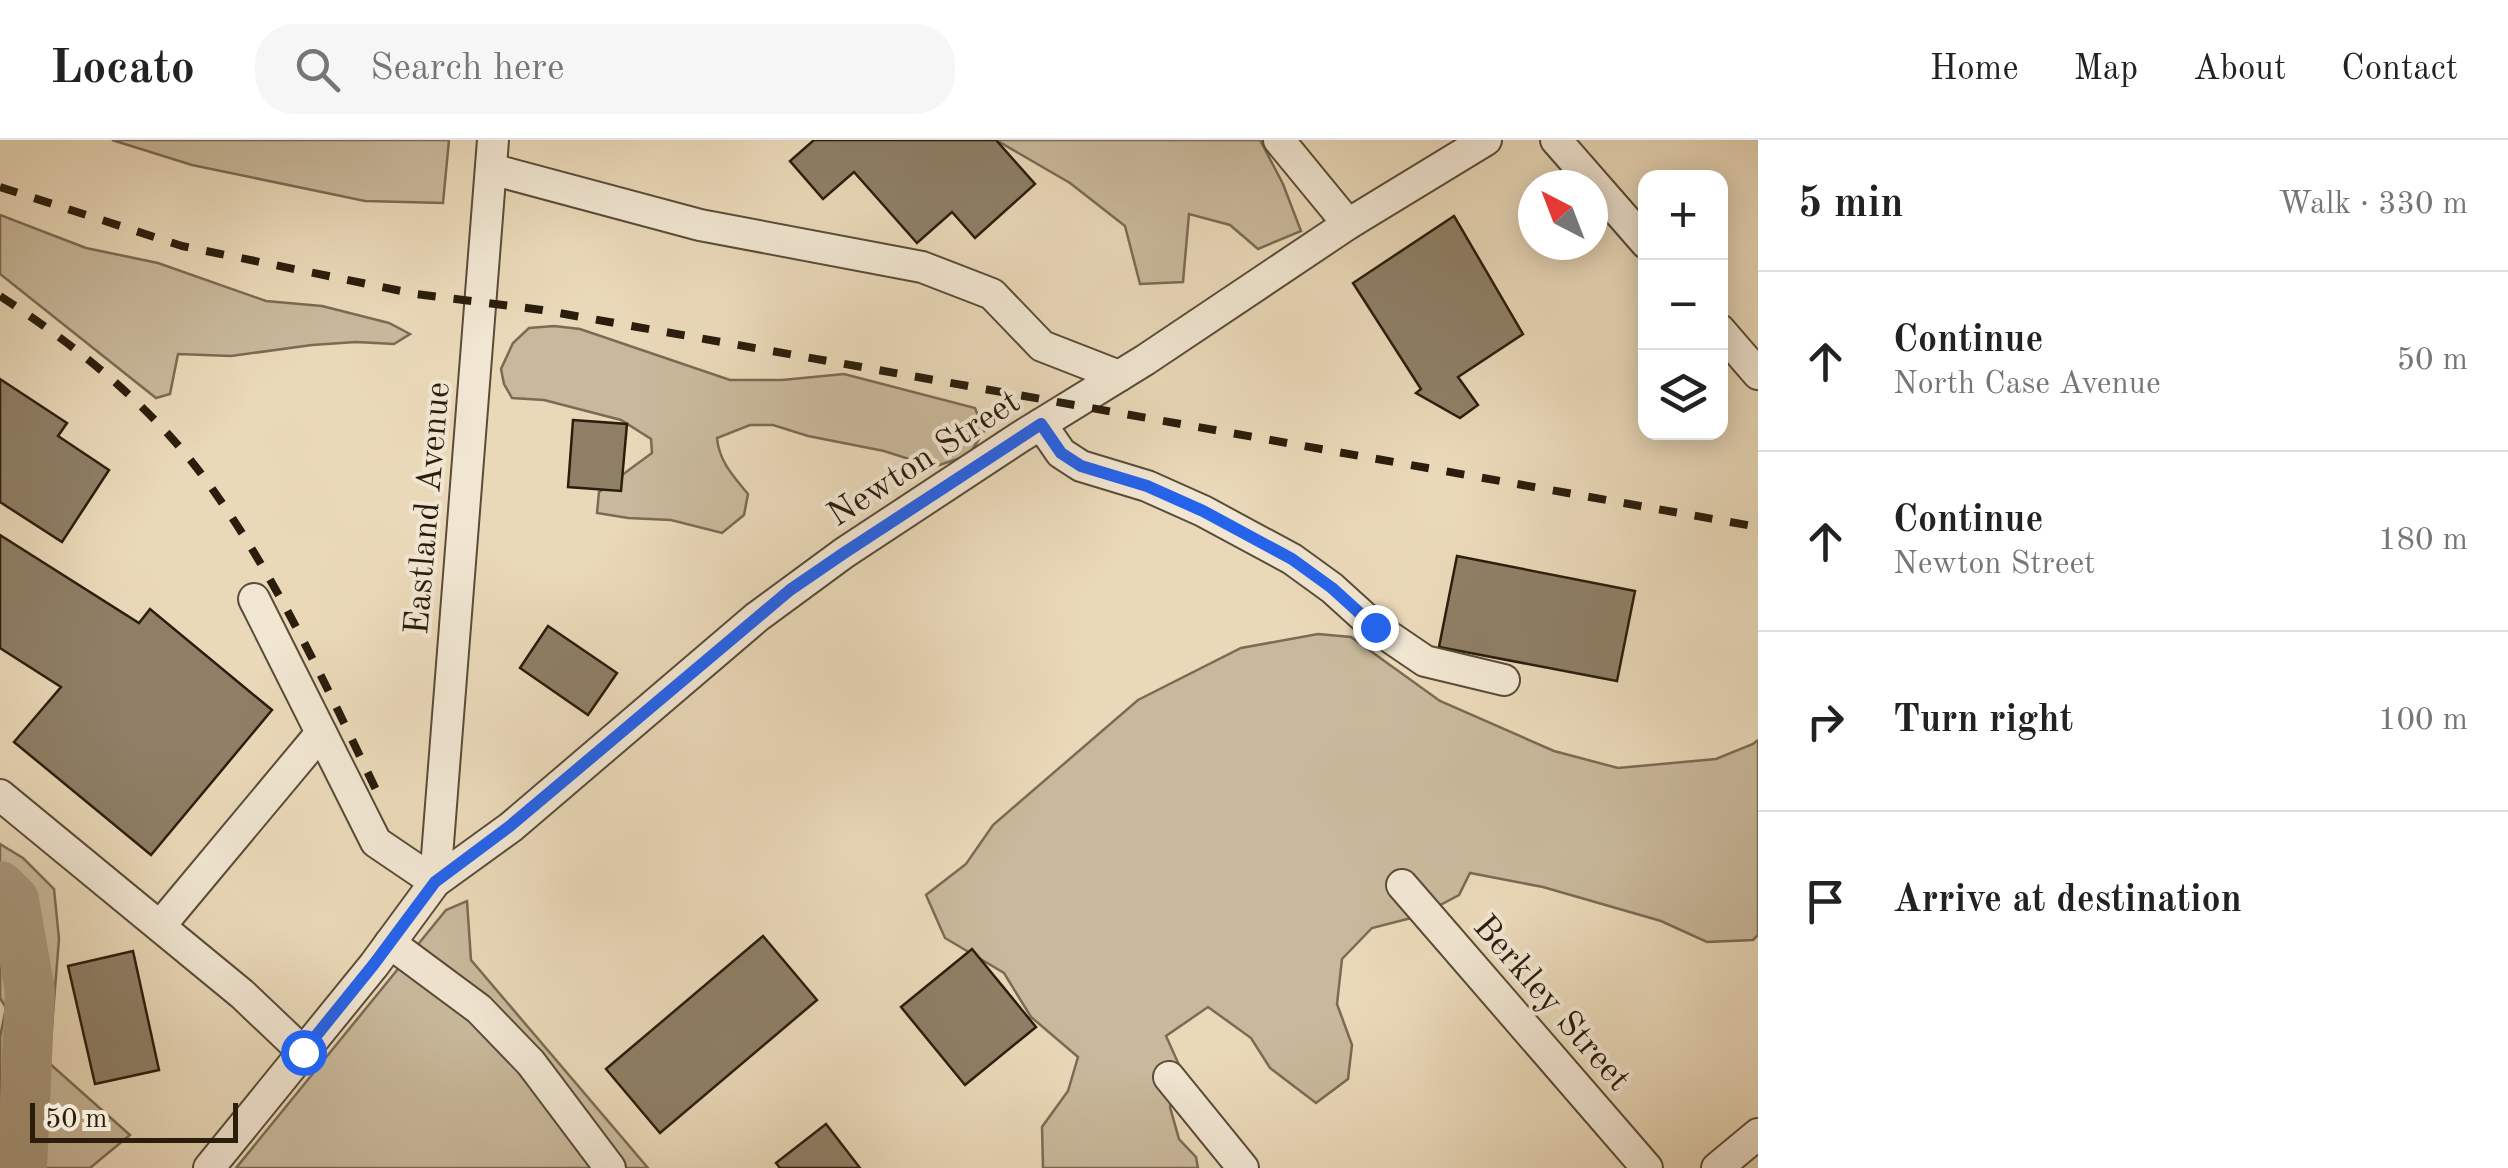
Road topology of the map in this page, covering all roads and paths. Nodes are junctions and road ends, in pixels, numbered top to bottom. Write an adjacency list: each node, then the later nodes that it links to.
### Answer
1 (1280, 140): 5 (street)
2 (1486, 140): 5 (street, Newton Street)
3 (1556, 140): 6 (street)
4 (492, 154): 9 (street); 15 (street, Eastland Avenue)
5 (1348, 224): 9 (street, Newton Street)
6 (1638, 235)
7 (1728, 339): 8 (street)
8 (1758, 374)
9 (1119, 376): 10 (street, Newton Street)
10 (1041, 424): 12 (street); 15 (street, Newton Street)
11 (254, 600): 13 (street)
12 (1504, 680)
13 (322, 734): 15 (street); 17 (street)
14 (0, 794): 17 (street)
15 (435, 882): 18 (street, Newton Street)
16 (1402, 885): 25 (street, Berkley Street)
17 (160, 926): 19 (street)
18 (390, 943): 19 (street, Newton Street); 23 (street)
19 (303, 1052): 22 (street, Newton Street)
20 (1169, 1078): 24 (street)
21 (1758, 1134): 26 (street)
22 (209, 1168)
23 (610, 1168)
24 (1243, 1168)
25 (1647, 1168)
26 (1717, 1168)

